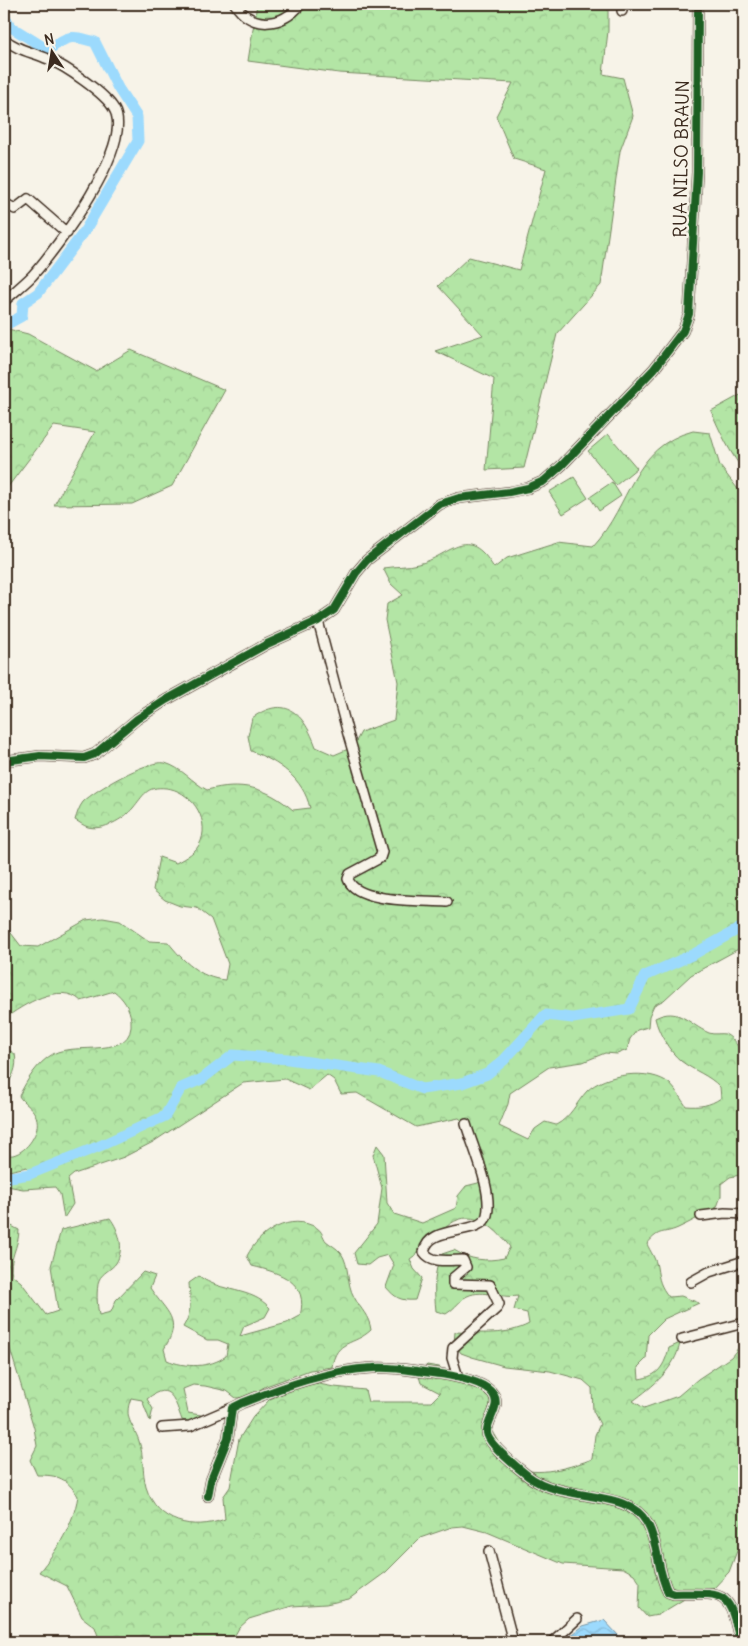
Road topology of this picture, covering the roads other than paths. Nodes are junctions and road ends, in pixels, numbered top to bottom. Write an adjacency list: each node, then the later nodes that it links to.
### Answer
1 (235, 4): 2 (street)
2 (301, 4)
3 (698, 4): 8 (street, RUA NILSO BRAUN)
4 (4, 38): 6 (street)
5 (4, 203): 6 (street)
6 (67, 233): 7 (street)
7 (4, 301)
8 (318, 620): 9 (street); 10 (street)
9 (4, 761)
10 (448, 902)
11 (466, 1124): 18 (street)
12 (744, 1214): 13 (street)
13 (701, 1216)
14 (744, 1262): 15 (street)
15 (691, 1282)
16 (744, 1324): 17 (street)
17 (682, 1339)
18 (458, 1377): 19 (street); 26 (street)
19 (232, 1408): 20 (street); 21 (street)
20 (162, 1428)
21 (208, 1496)
22 (489, 1551): 24 (street)
23 (577, 1619): 25 (street)
24 (513, 1642)
25 (552, 1642)
26 (740, 1642)

